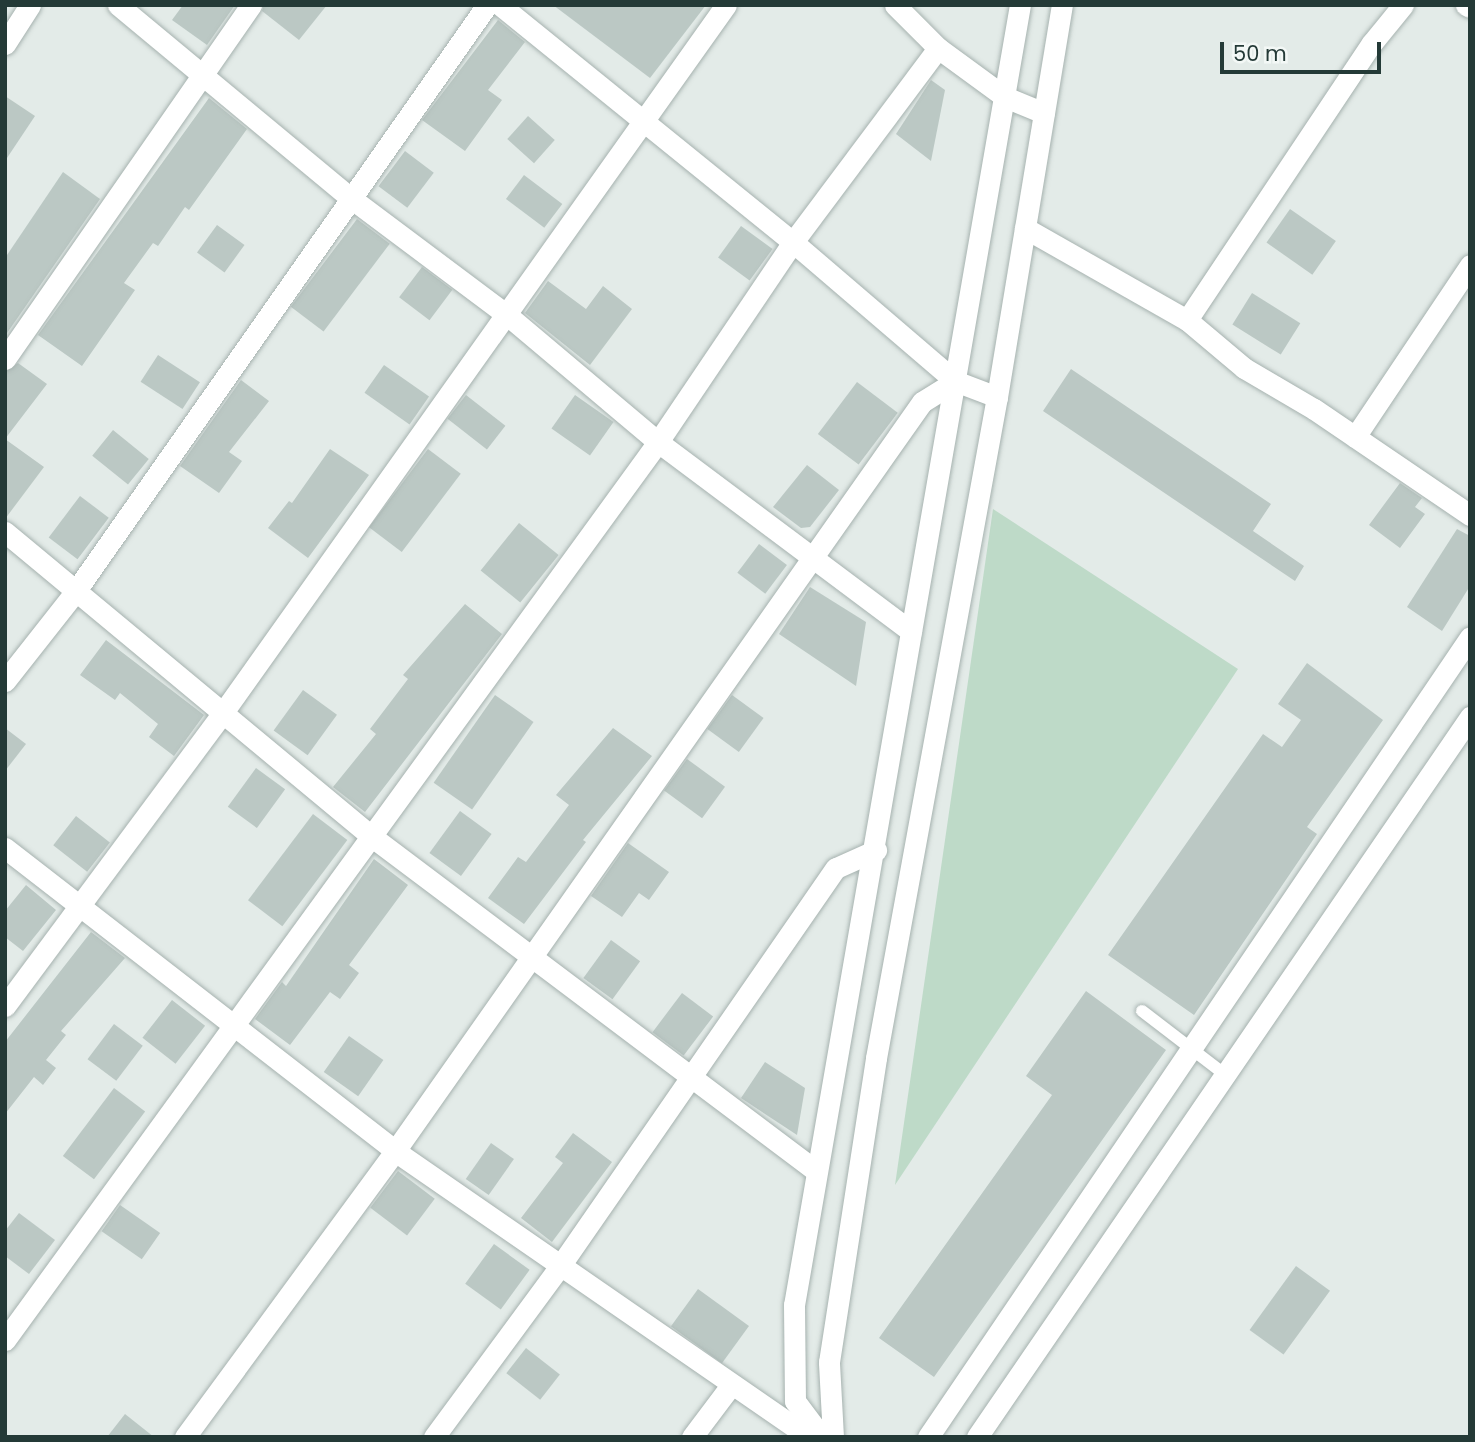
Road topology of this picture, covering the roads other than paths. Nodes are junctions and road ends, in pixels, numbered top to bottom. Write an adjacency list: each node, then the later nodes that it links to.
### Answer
1 (30, 5): 11 (street)
2 (118, 5): 13 (street)
3 (251, 5): 13 (street)
4 (487, 5): 17 (street)
5 (500, 5): 16 (street)
6 (726, 5): 16 (street)
7 (895, 5): 12 (street)
8 (1020, 5): 14 (street)
9 (1062, 5): 15 (street)
10 (1403, 5): 22 (street)
11 (5, 44)
12 (938, 48): 14 (street); 19 (street)
13 (200, 75): 17 (street); 23 (street)
14 (1005, 97): 15 (street); 24 (street)
15 (1044, 113): 18 (street)
16 (645, 124): 19 (street); 21 (street)
17 (352, 199): 21 (street); 31 (street)
18 (1025, 228): 22 (street); 25 (street)
19 (793, 242): 24 (street); 27 (street)
20 (1470, 265): 26 (street)
21 (506, 314): 27 (street); 35 (street)
22 (1187, 320): 26 (street)
23 (5, 359)
24 (955, 381): 25 (street); 30 (street); 32 (street)
25 (997, 397): 58 (street)
26 (1355, 437): 28 (street)
27 (658, 442): 30 (street); 37 (street)
28 (1470, 515)
29 (5, 533): 31 (street)
30 (810, 560): 32 (street); 41 (street)
31 (75, 592): 34 (street); 35 (street)
32 (911, 631): 39 (street)
33 (1470, 637): 45 (street)
34 (5, 681)
35 (224, 711): 37 (street); 40 (street)
36 (1470, 717): 46 (street)
37 (371, 836): 41 (street); 44 (street)
38 (5, 848): 40 (street)
39 (876, 850): 47 (street); 49 (street)
40 (81, 908): 42 (street); 44 (street)
41 (531, 957): 47 (street); 48 (street)
42 (5, 1006)
43 (1142, 1011): 45 (lane)
44 (231, 1027): 48 (street); 51 (street)
45 (1191, 1050): 46 (lane); 59 (street)
46 (1223, 1074): 60 (street)
47 (690, 1078): 49 (street); 50 (street)
48 (395, 1151): 50 (street); 53 (street)
49 (816, 1171): 57 (street)
50 (560, 1266): 52 (street); 54 (street)
51 (5, 1340)
52 (732, 1384): 55 (street); 56 (street)
53 (185, 1437)
54 (434, 1437)
55 (692, 1437)
56 (809, 1437)
57 (822, 1437)
58 (833, 1437)
59 (928, 1437)
60 (977, 1437)

